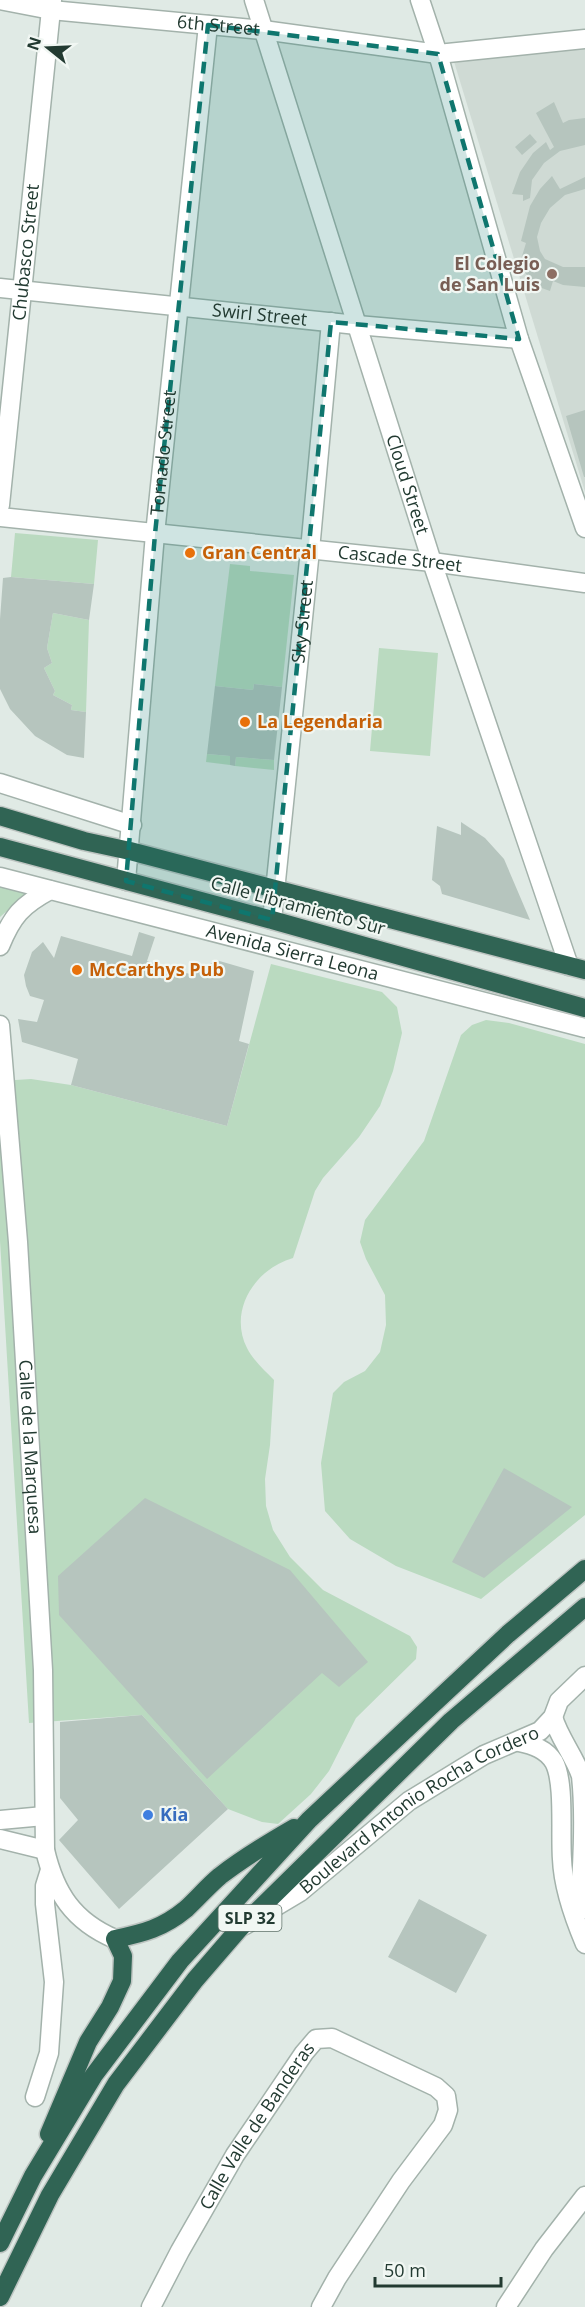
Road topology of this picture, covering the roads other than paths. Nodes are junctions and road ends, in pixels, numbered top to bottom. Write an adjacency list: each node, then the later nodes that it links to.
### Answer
1 (0, 0): 4 (street, 6th Street)
2 (254, 0): 6 (street, Cloud Street)
3 (420, 0): 8 (street)
4 (51, 5): 5 (street, 6th Street); 10 (street, Chubasco Street)
5 (208, 25): 6 (street, 6th Street); 11 (street, Tornado Street)
6 (263, 30): 8 (street, 6th Street); 13 (street, Cloud Street)
7 (585, 39): 8 (street, 6th Street)
8 (438, 54): 14 (street)
9 (0, 288): 10 (street, Swirl Street)
10 (23, 290): 11 (street, Swirl Street); 15 (street, Chubasco Street)
11 (178, 306): 12 (street, Swirl Street); 18 (street, Tornado Street)
12 (331, 322): 13 (street, Swirl Street); 19 (street, Sky Street)
13 (357, 325): 14 (street, Swirl Street); 20 (street, Cloud Street)
14 (519, 339): 17 (street)
15 (0, 505)
16 (0, 517): 18 (street, Cascade Street)
17 (585, 528)
18 (155, 534): 19 (street, Cascade Street); 24 (street, Tornado Street)
19 (310, 550): 20 (street, Cascade Street); 30 (street, Sky Street)
20 (432, 562): 21 (street, Cascade Street); 33 (street, Cloud Street)
21 (585, 583)
22 (0, 783): 24 (street)
23 (0, 816): 26 (highway, Calle Libramiento Sur)
24 (132, 825): 26 (street, Tornado Street)
25 (0, 847): 28 (highway, Calle Libramiento Sur)
26 (130, 851): 28 (street, Tornado Street); 30 (highway, Calle Libramiento Sur)
27 (0, 877): 29 (street, Avenida Sierra Leona)
28 (126, 881): 31 (highway, Calle Libramiento Sur)
29 (50, 890): 32 (street); 36 (street, Avenida Sierra Leona)
30 (275, 890): 31 (street, Sky Street); 33 (highway, Calle Libramiento Sur)
31 (272, 920): 34 (highway, Calle Libramiento Sur)
32 (0, 946)
33 (577, 968)
34 (585, 1008)
35 (0, 1025): 42 (street, Calle de la Marquesa)
36 (585, 1028)
37 (585, 1569): 44 (highway, SLP 32)
38 (585, 1607): 49 (highway, SLP 32)
39 (585, 1676): 40 (street, Boulevard Antonio Rocha Cordero)
40 (552, 1717): 41 (street, Boulevard Antonio Rocha Cordero); 48 (street)
41 (519, 1742): 48 (street); 49 (street, Boulevard Antonio Rocha Cordero)
42 (44, 1816): 43 (street); 46 (street, Calle de la Marquesa)
43 (0, 1820)
44 (309, 1820): 50 (highway); 53 (highway, SLP 32)
45 (0, 1839): 46 (street)
46 (45, 1850): 47 (street, Calle de la Marquesa)
47 (50, 1870): 50 (street, Calle de la Marquesa); 52 (street, Calle de la Marquesa)
48 (576, 1922): 51 (street)
49 (238, 1929): 56 (highway, SLP 32)
50 (115, 1939): 53 (highway)
51 (585, 1944)
52 (34, 2097)
53 (33, 2176): 55 (highway, SLP 32)
54 (585, 2196): 61 (street)
55 (0, 2243)
56 (8, 2280): 57 (highway, SLP 32); 58 (street)
57 (0, 2297)
58 (6, 2307)
59 (151, 2307): 60 (street, Calle Valle de Banderas)
60 (321, 2307)
61 (506, 2307)

